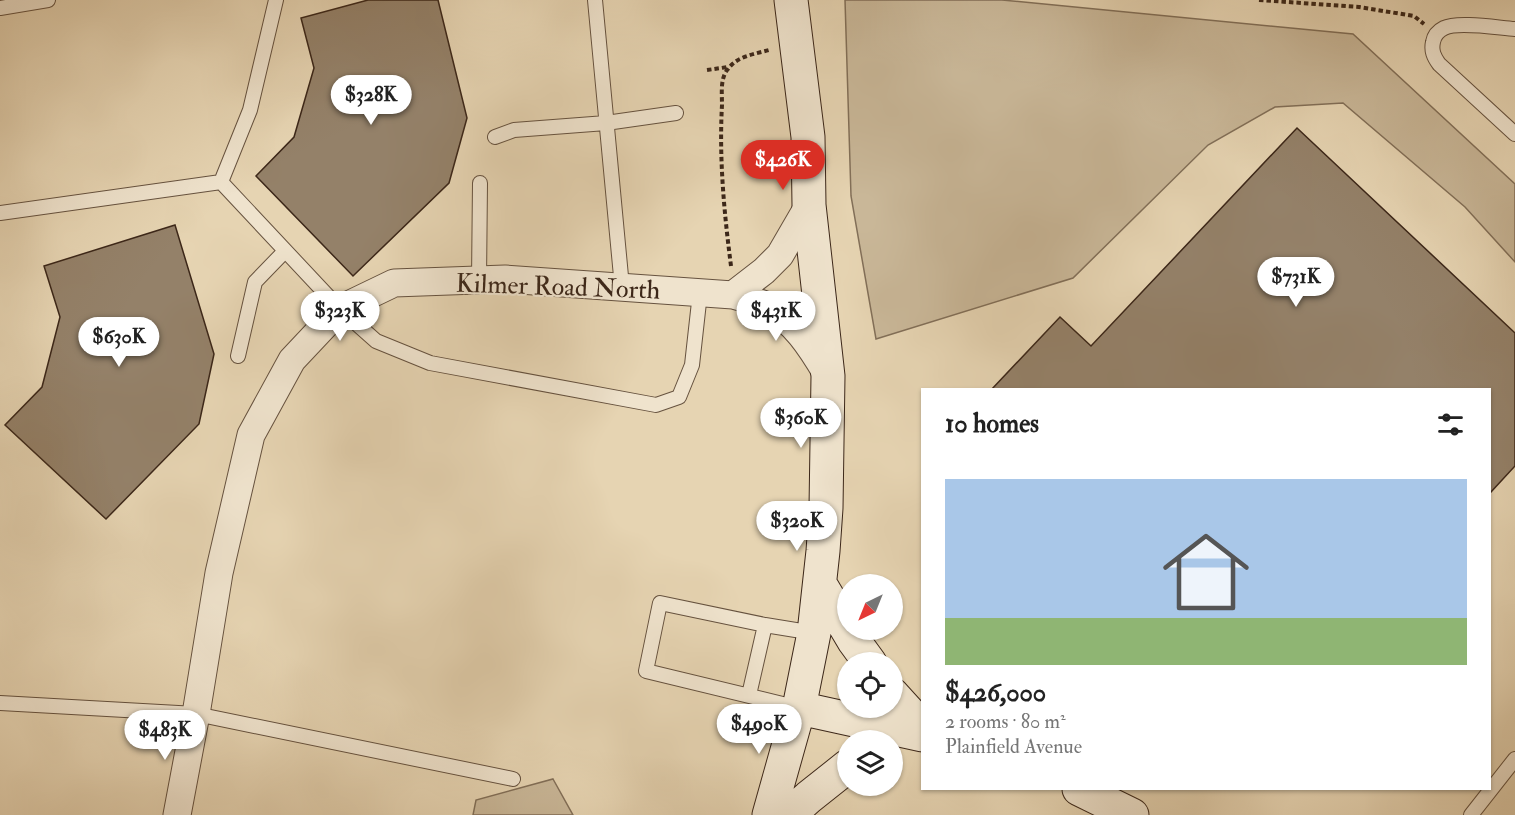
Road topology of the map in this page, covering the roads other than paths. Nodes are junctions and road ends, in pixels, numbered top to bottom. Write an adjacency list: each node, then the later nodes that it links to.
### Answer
1 (48, 0): 5 (lane)
2 (276, 0): 11 (lane)
3 (595, 0): 8 (lane)
4 (791, 0): 13 (main road)
5 (0, 8)
6 (1515, 29): 9 (lane)
7 (676, 113): 8 (lane)
8 (606, 123): 10 (lane); 17 (lane)
9 (1515, 134)
10 (495, 137)
11 (221, 182): 14 (lane); 15 (lane)
12 (480, 183): 16 (lane)
13 (809, 205): 19 (street); 22 (main road)
14 (0, 213)
15 (285, 251): 20 (lane); 21 (lane)
16 (479, 280): 17 (street, Kilmer Road North); 20 (street, Kilmer Road North)
17 (622, 287): 18 (street, Kilmer Road North)
18 (700, 293): 19 (street, Kilmer Road North); 20 (lane)
19 (733, 295): 22 (street, Kilmer Road North)
20 (340, 309): 31 (street, Kilmer Road North)
21 (238, 356)
22 (828, 376): 23 (main road)
23 (820, 584): 25 (main road); 26 (main road)
24 (765, 625): 25 (lane); 27 (lane); 27 (lane)
25 (814, 633): 30 (main road)
26 (862, 652)
27 (749, 695): 30 (lane)
28 (0, 703): 31 (lane)
29 (903, 706): 32 (main road)
30 (799, 708): 33 (main road); 43 (main road)
31 (196, 714): 38 (lane); 42 (street, Kilmer Road North)
32 (921, 726)
33 (921, 737)
34 (921, 737): 35 (main road)
35 (903, 743)
36 (1515, 759): 41 (lane)
37 (837, 775): 44 (main road)
38 (513, 779)
39 (1081, 790): 45 (main road)
40 (1491, 790): 46 (lane)
41 (1491, 790)
42 (177, 815)
43 (769, 815)
44 (789, 815)
45 (1132, 815)
46 (1471, 815)

